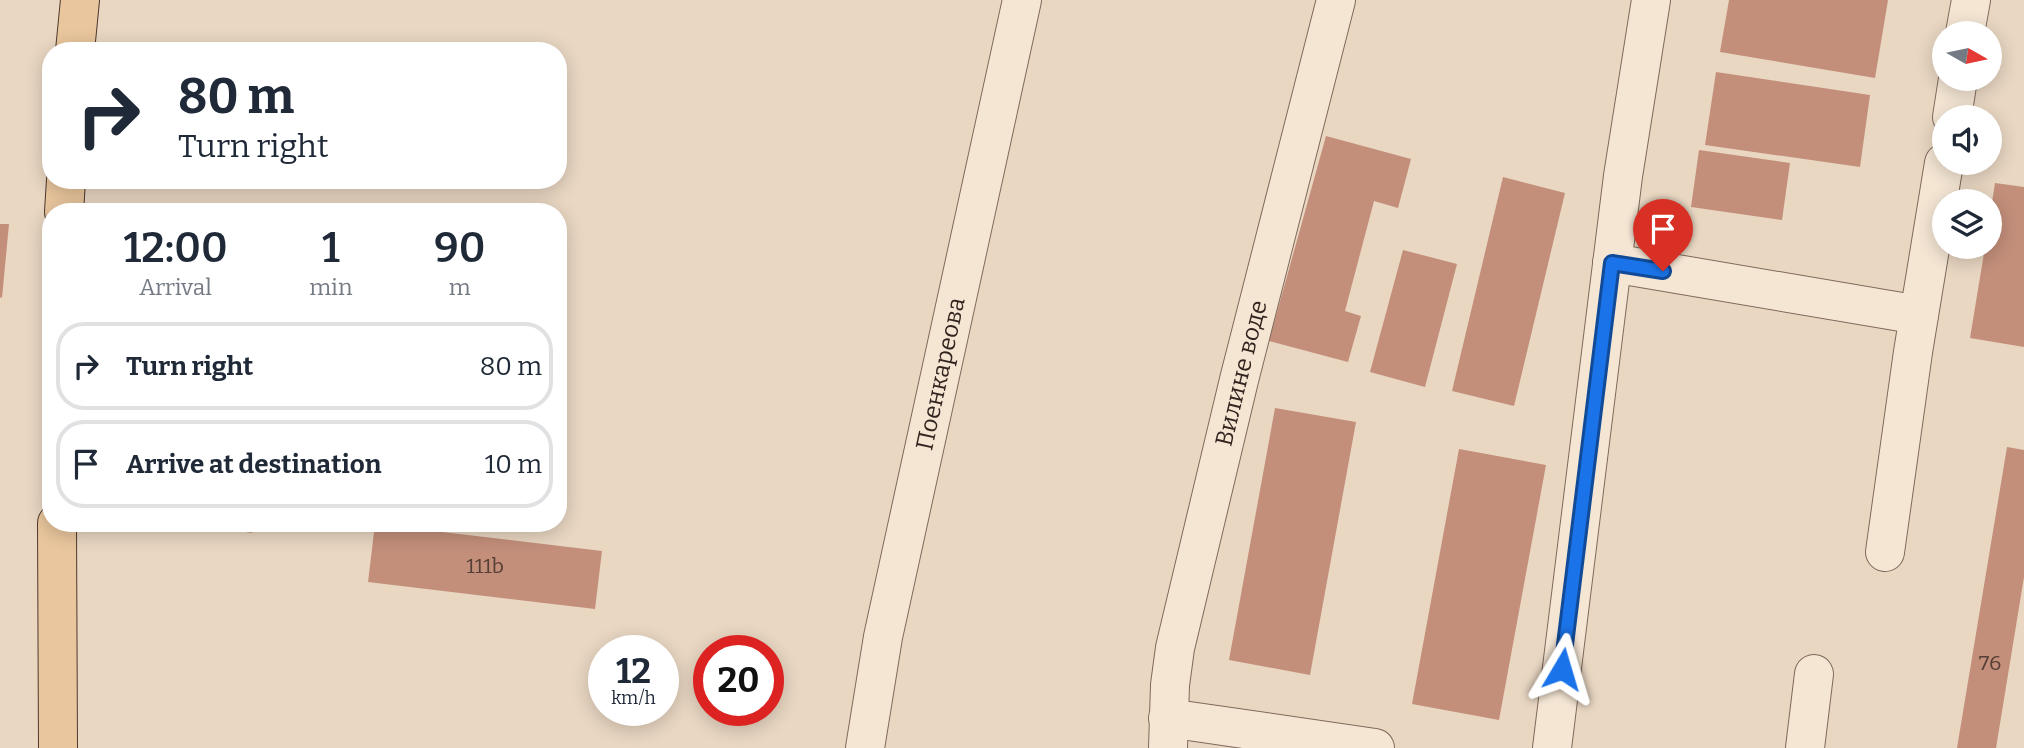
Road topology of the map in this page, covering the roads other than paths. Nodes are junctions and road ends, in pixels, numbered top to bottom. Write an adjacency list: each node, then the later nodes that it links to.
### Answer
1 (80, 0): 7 (main road)
2 (1022, 0): 16 (street, Поенкареова)
3 (1336, 0): 14 (street, Вилине воде)
4 (1651, 0): 9 (street)
5 (1971, 0): 6 (street)
6 (1967, 21)
7 (76, 42)
8 (1942, 175): 10 (street)
9 (1612, 263): 10 (street); 18 (street)
10 (1919, 315): 12 (street)
11 (57, 532): 15 (main road)
12 (1885, 552)
13 (1814, 674): 19 (street)
14 (1168, 733): 17 (street)
15 (58, 748)
16 (865, 748)
17 (1375, 748)
18 (1552, 748)
19 (1805, 748)

